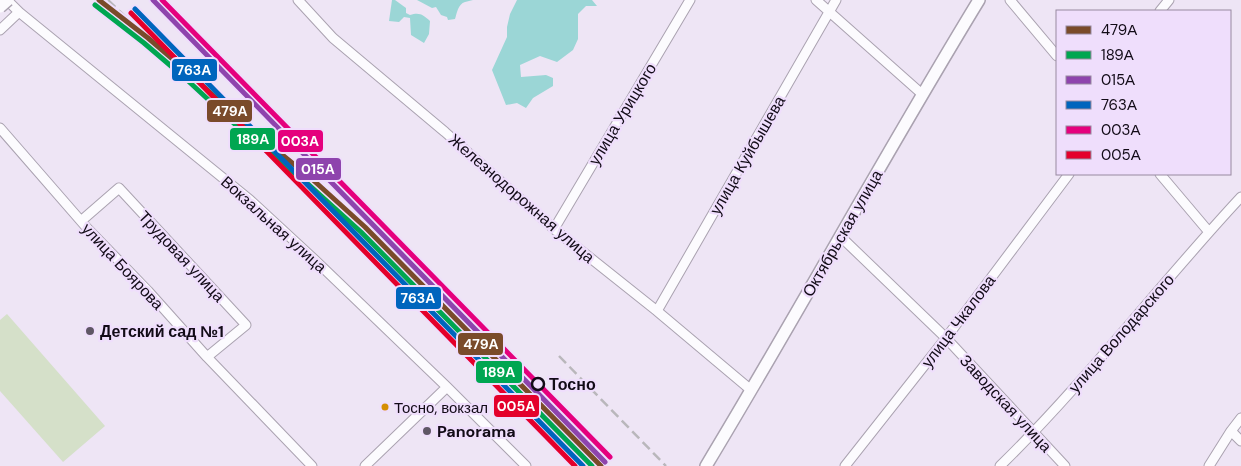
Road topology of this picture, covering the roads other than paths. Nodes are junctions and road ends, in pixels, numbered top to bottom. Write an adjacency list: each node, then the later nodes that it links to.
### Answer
1 (7, 0): 9 (street, bridge); 11 (street, Вокзальная улица)
2 (298, 0): 21 (street, Железнодорожная улица)
3 (690, 0): 21 (street, улица Урицкого)
4 (816, 0): 12 (street)
5 (836, 0): 12 (street, улица Куйбышева)
6 (979, 0): 15 (street, Октябрьская улица)
7 (1010, 0): 14 (street)
8 (1169, 0): 10 (street)
9 (0, 7)
10 (1161, 10)
11 (19, 12): 13 (street); 27 (street, Вокзальная улица)
12 (830, 12): 15 (street); 24 (street, улица Куйбышева)
13 (0, 30)
14 (1056, 55)
15 (922, 94): 23 (street, Октябрьская улица)
16 (0, 128): 20 (street, улица Боярова)
17 (1068, 175): 25 (street, улица Чкалова)
18 (1161, 175): 22 (street)
19 (1241, 197): 22 (street, улица Володарского)
20 (81, 221): 26 (street, улица Боярова); 26 (street, Трудовая улица)
21 (554, 228): 24 (street, Железнодорожная улица)
22 (1208, 232): 31 (street, улица Володарского)
23 (840, 236): 25 (street, Заводская улица); 28 (street, Октябрьская улица)
24 (657, 310): 28 (street, Железнодорожная улица)
25 (946, 338): 31 (street, Заводская улица); 37 (street, улица Чкалова)
26 (207, 356): 33 (street, улица Боярова)
27 (447, 387): 34 (street); 35 (street, Вокзальная улица)
28 (752, 390): 36 (street, Октябрьская улица)
29 (1241, 418): 30 (street)
30 (1231, 432): 32 (street); 40 (street)
31 (1034, 433): 38 (street, улица Володарского); 39 (street, Заводская улица)
32 (1241, 441)
33 (312, 466)
34 (365, 466)
35 (526, 466)
36 (706, 466)
37 (845, 466)
38 (1000, 466)
39 (1065, 466)
40 (1209, 466)

